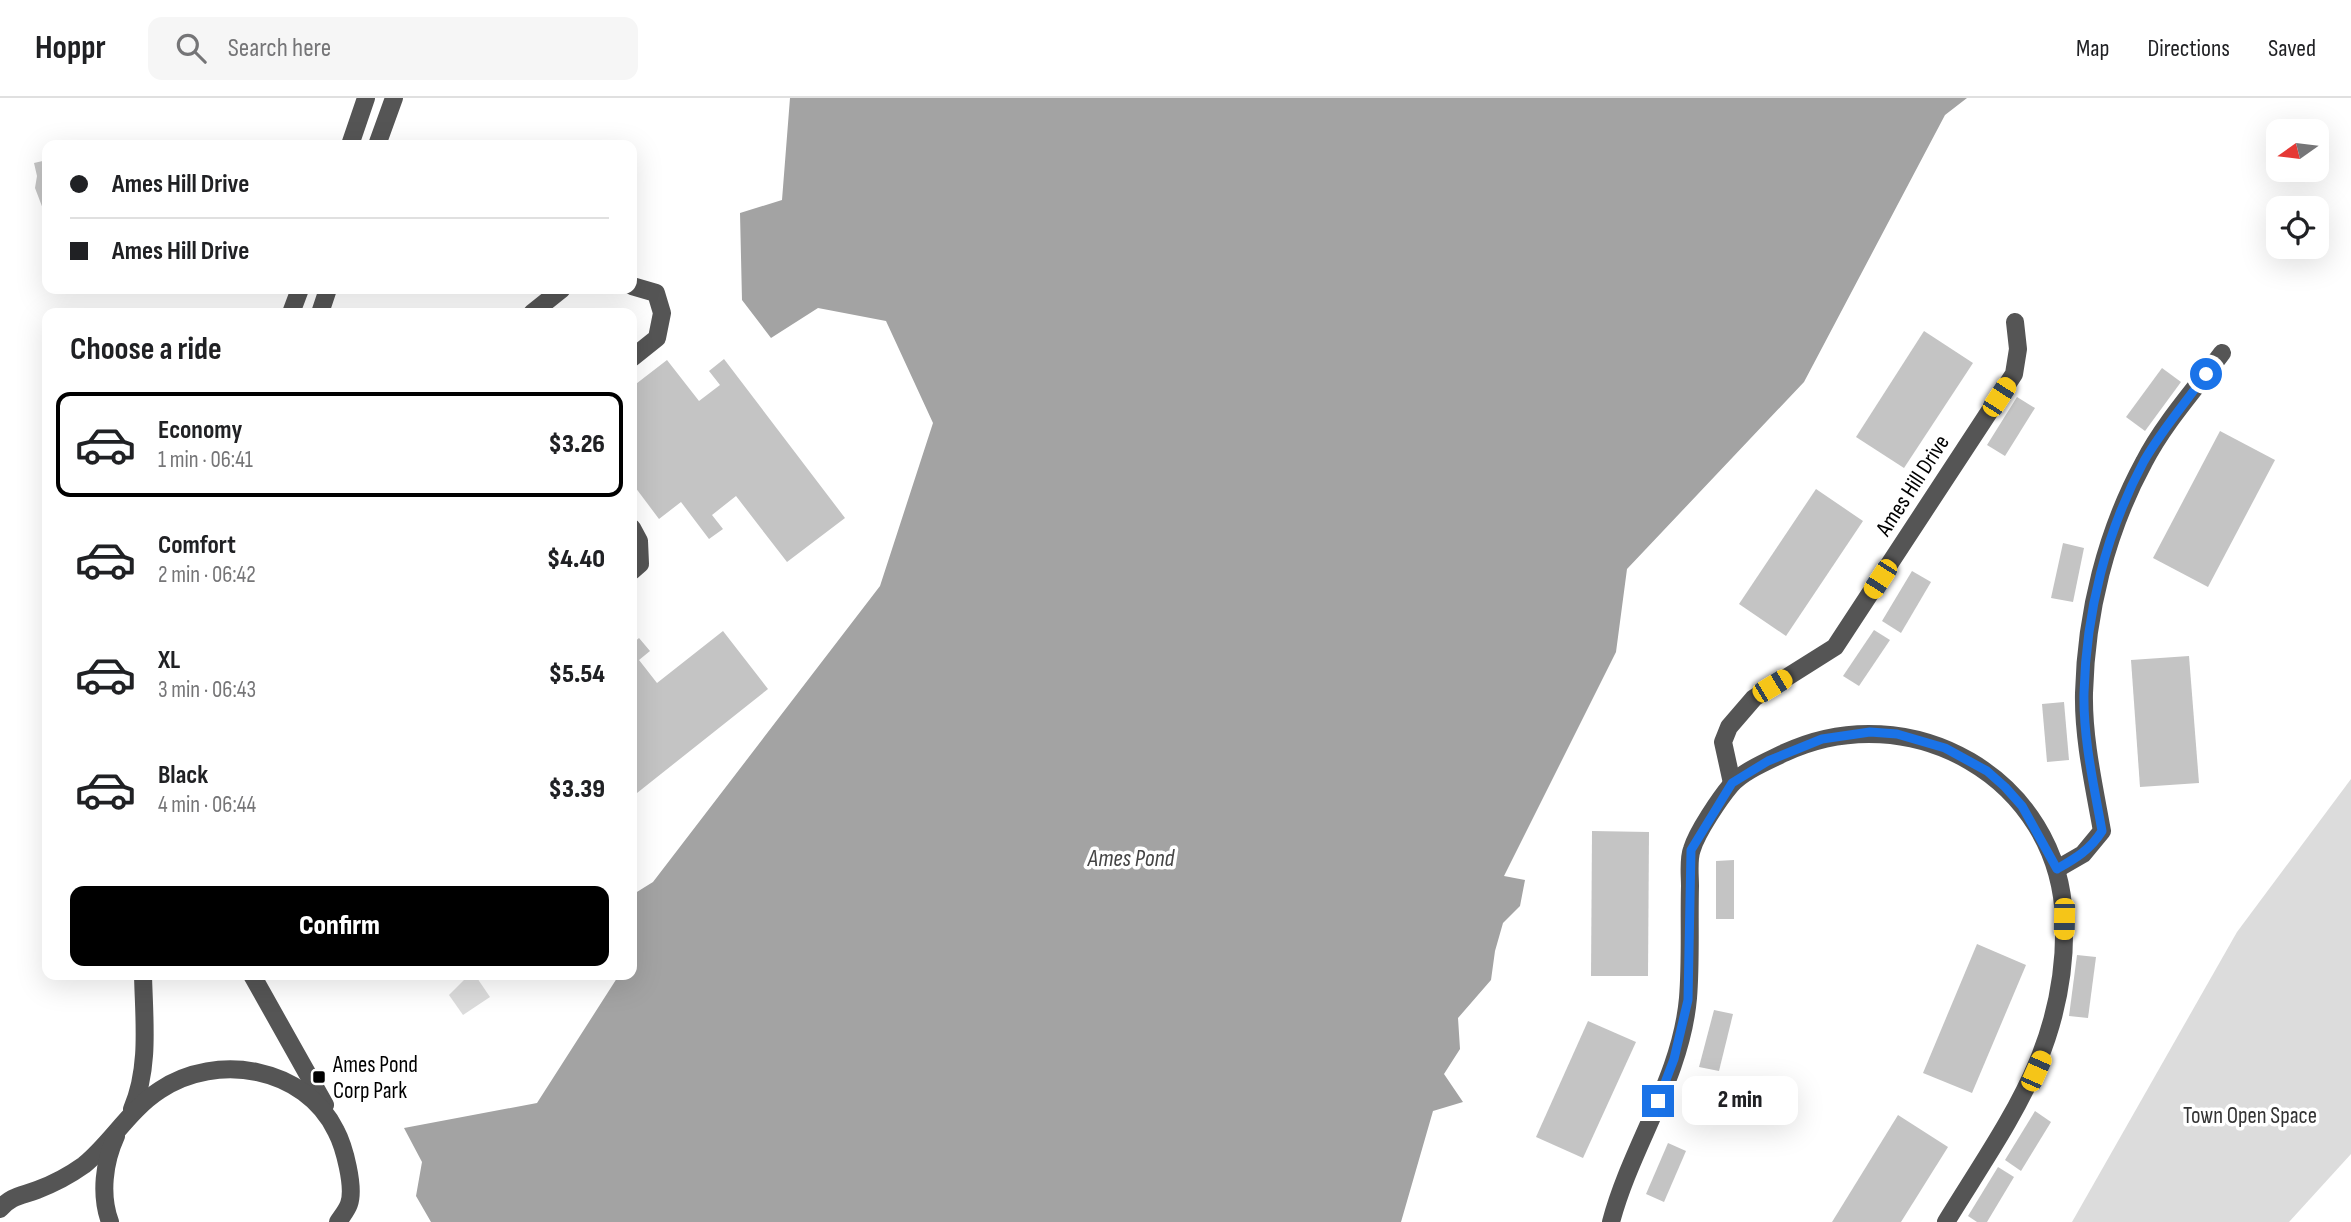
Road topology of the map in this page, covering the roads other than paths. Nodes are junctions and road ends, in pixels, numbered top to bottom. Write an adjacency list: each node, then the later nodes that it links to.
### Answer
1 (366, 98): 3 (street)
2 (394, 98): 4 (street)
3 (352, 140)
4 (379, 140)
5 (637, 287): 10 (street)
6 (556, 294): 7 (street)
7 (538, 308)
8 (2015, 322): 13 (street, Ames Hill Drive)
9 (2222, 353): 14 (street)
10 (637, 354)
11 (637, 537): 12 (street)
12 (637, 567)
13 (1732, 783): 14 (street); 25 (street)
14 (2057, 869): 26 (street)
15 (143, 980): 17 (street)
16 (255, 980): 18 (street)
17 (131, 1112): 18 (street); 19 (street)
18 (335, 1128): 20 (street)
19 (118, 1130): 21 (street); 22 (street)
20 (350, 1202): 23 (street); 24 (street)
21 (0, 1209)
22 (110, 1222)
23 (338, 1222)
24 (351, 1222)
25 (1611, 1222)
26 (1946, 1222)

